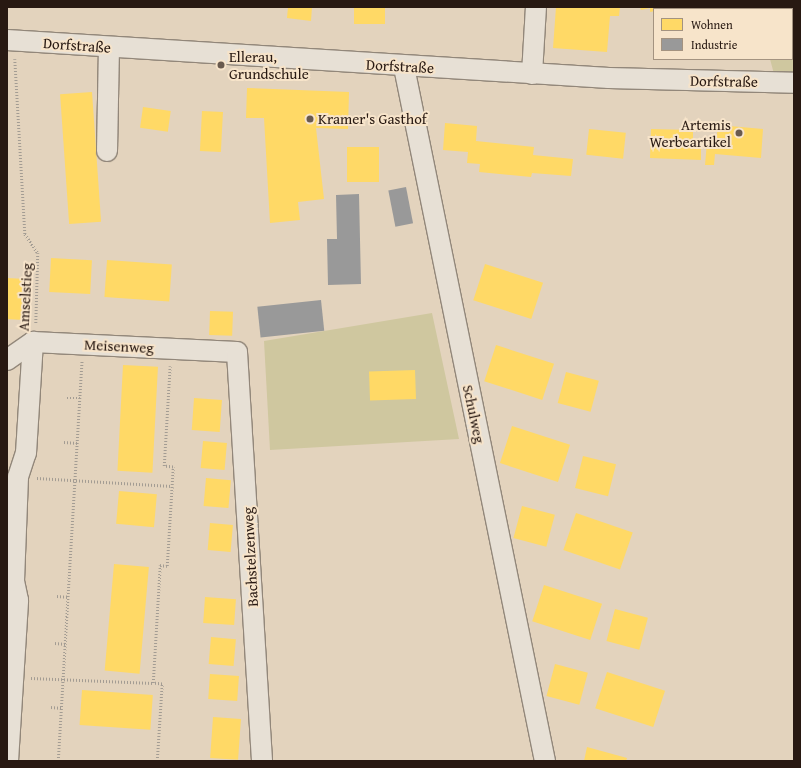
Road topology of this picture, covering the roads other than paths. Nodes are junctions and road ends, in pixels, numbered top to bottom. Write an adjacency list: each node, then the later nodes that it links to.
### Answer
1 (536, 7): 5 (street)
2 (10, 41): 3 (street, Dorfstraße)
3 (109, 48): 4 (street, Dorfstraße); 7 (street)
4 (404, 67): 5 (street, Dorfstraße); 13 (street, Schulweg)
5 (532, 74): 6 (street, Dorfstraße)
6 (794, 83)
7 (107, 151)
8 (33, 342): 9 (street, Meisenweg); 10 (street); 11 (street)
9 (237, 352): 12 (street, Bachstelzenweg)
10 (7, 360)
11 (8, 761)
12 (262, 761)
13 (545, 761)

